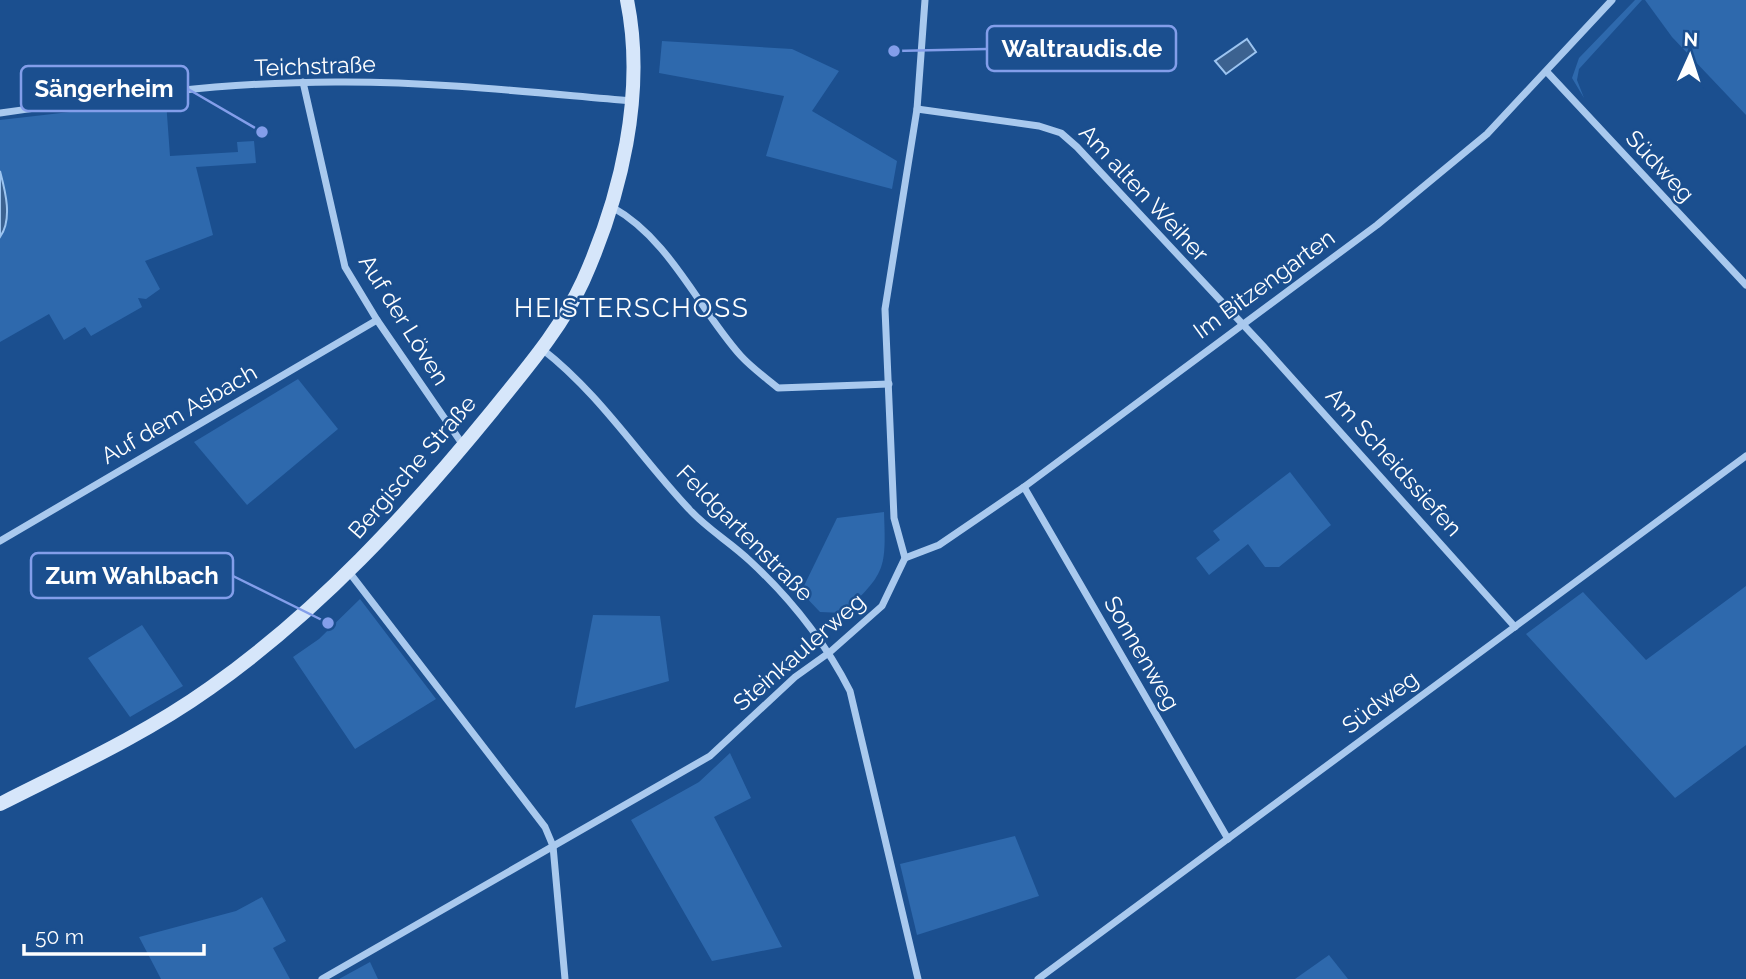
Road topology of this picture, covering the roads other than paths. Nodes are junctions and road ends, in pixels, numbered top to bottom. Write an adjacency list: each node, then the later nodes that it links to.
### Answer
1 (627, 0): 6 (main road, Bergische Straße)
2 (925, 0): 7 (street)
3 (1612, 0): 4 (street, Im Bitzengarten)
4 (1547, 72): 10 (street, Südweg); 12 (street, Im Bitzengarten)
5 (303, 82): 6 (street, Teichstraße); 8 (street, Teichstraße); 11 (street, Auf der Löven)
6 (632, 102): 9 (main road, Bergische Straße)
7 (918, 109): 12 (street, Am alten Weiher); 14 (street)
8 (0, 113)
9 (612, 207): 13 (main road, Bergische Straße); 14 (street)
10 (1746, 285)
11 (377, 320): 15 (street, Auf der Löven); 18 (street, Auf dem Asbach)
12 (1241, 326): 17 (street, Im Bitzengarten); 21 (street, Am Scheidssiefen)
13 (542, 349): 15 (main road, Bergische Straße); 22 (street, Feldgartenstraße)
14 (889, 384): 19 (street)
15 (464, 446): 20 (main road, Bergische Straße)
16 (1746, 456): 21 (street, Südweg)
17 (1024, 486): 19 (street, Im Bitzengarten); 24 (street, Sonnenweg)
18 (0, 541)
19 (905, 558): 22 (street, Steinkaulerweg)
20 (349, 572): 23 (main road, Bergische Straße); 25 (street)
21 (1515, 627): 24 (street, Südweg)
22 (830, 652): 25 (street, Steinkaulerweg); 28 (street, Feldgartenstraße)
23 (0, 804)
24 (1227, 839): 29 (street, Südweg)
25 (553, 846): 26 (street, Steinkaulerweg); 27 (street)
26 (322, 979)
27 (565, 979)
28 (918, 979)
29 (1038, 979)

